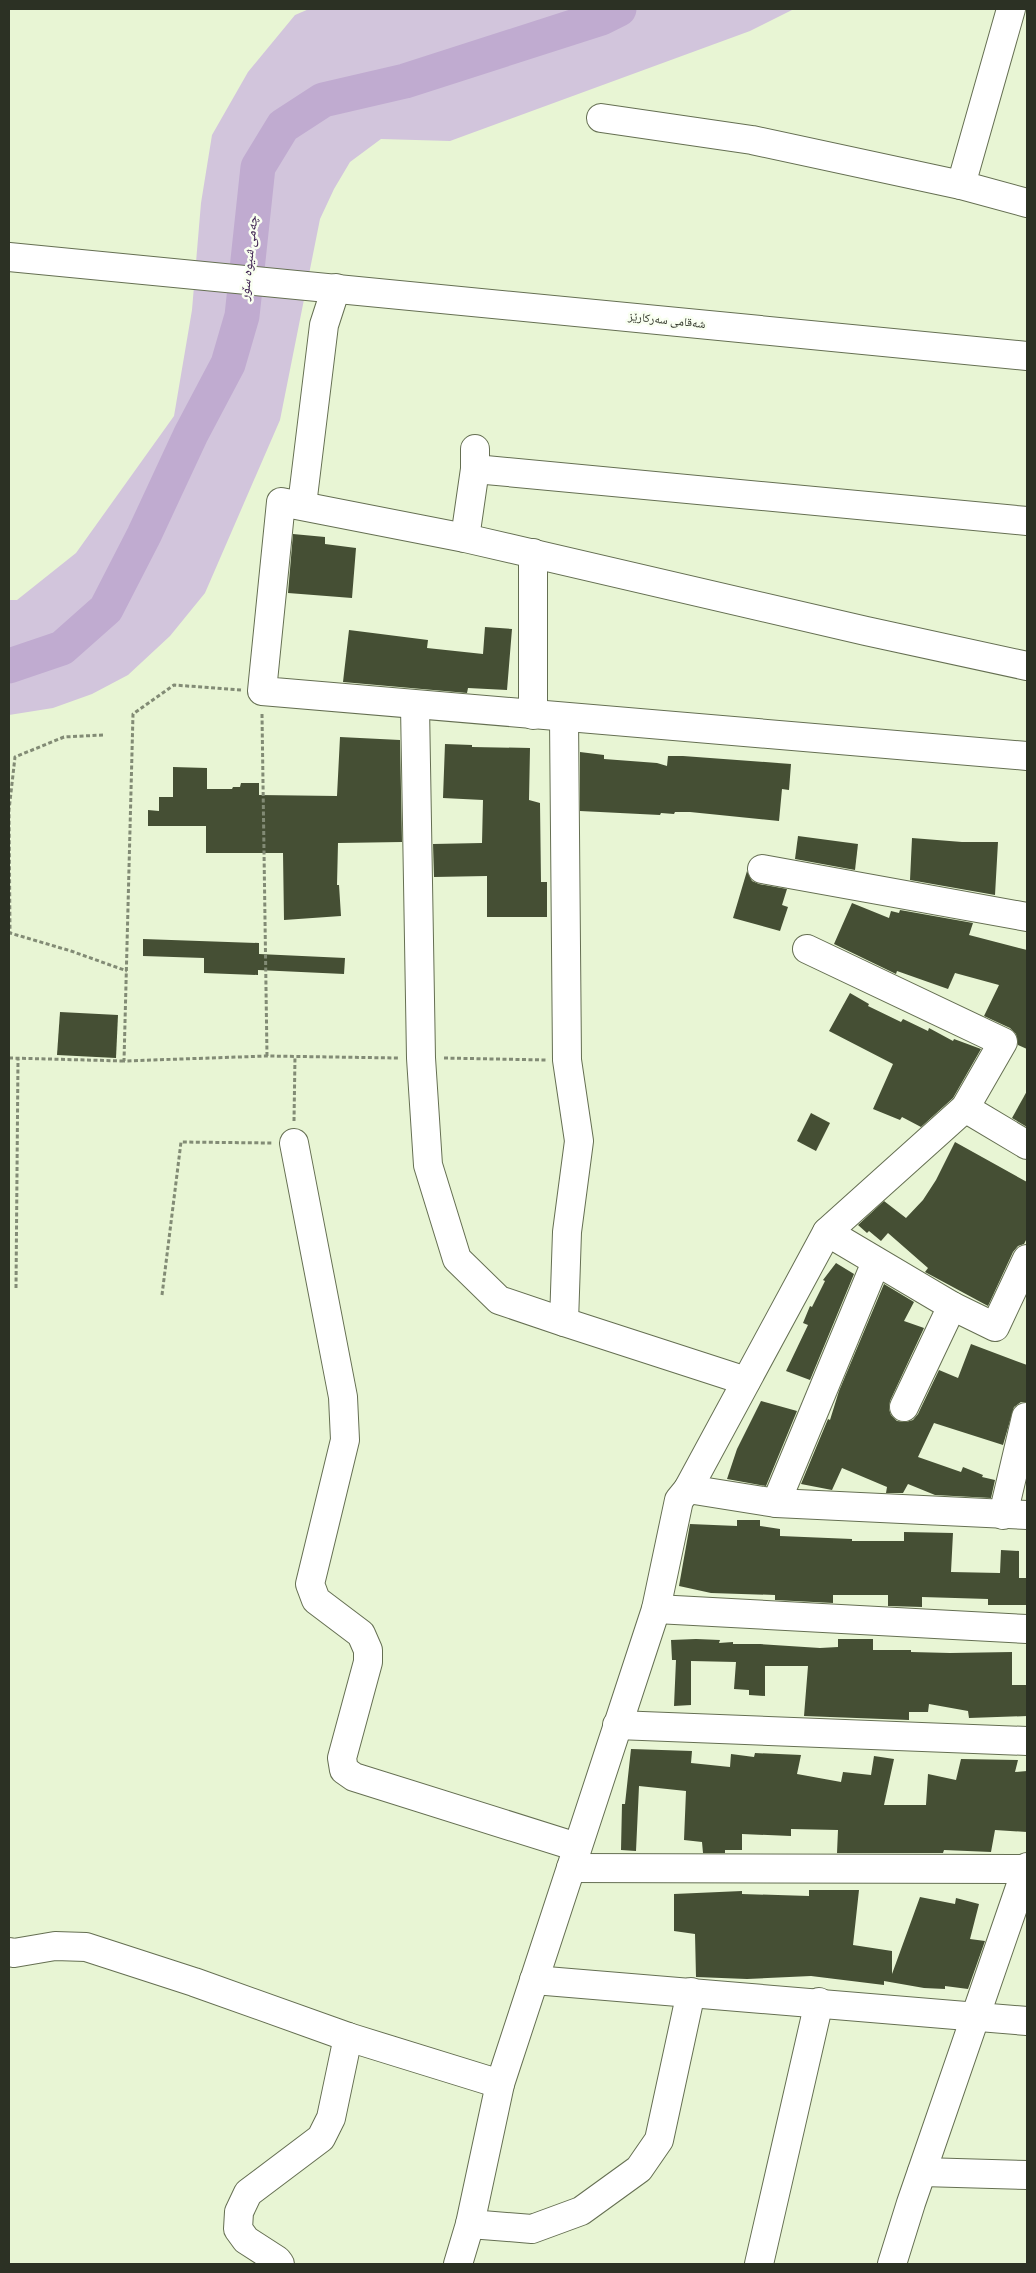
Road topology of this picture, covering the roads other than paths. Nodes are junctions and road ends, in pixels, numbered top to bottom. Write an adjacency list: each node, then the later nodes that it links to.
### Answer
1 (1012, 9): 3 (street)
2 (601, 118): 3 (street)
3 (961, 185): 4 (street)
4 (1027, 202)
5 (9, 257): 6 (street, شەقامی سەرکارێز)
6 (336, 288): 7 (street, شەقامی سەرکارێز); 8 (street)
7 (1027, 356)
8 (302, 505): 10 (street); 13 (street)
9 (1027, 521): 10 (street)
10 (464, 538): 11 (street)
11 (533, 553): 12 (street); 14 (street)
12 (1027, 666)
13 (415, 706): 14 (street); 27 (street)
14 (533, 715): 15 (street)
15 (564, 718): 16 (street); 27 (street)
16 (1027, 756)
17 (762, 869): 18 (street)
18 (1027, 917)
19 (807, 949): 20 (street)
20 (965, 1108): 22 (street); 23 (street)
21 (294, 1143): 38 (street)
22 (1027, 1145)
23 (827, 1232): 25 (street); 28 (street)
24 (1027, 1259): 26 (street)
25 (876, 1262): 26 (street); 32 (street)
26 (952, 1306): 29 (street)
27 (564, 1322): 28 (street)
28 (746, 1381): 31 (street)
29 (904, 1407)
30 (1026, 1416): 33 (street)
31 (688, 1489): 32 (street); 34 (street)
32 (776, 1503): 33 (street)
33 (1015, 1515)
34 (656, 1609): 35 (street); 36 (street)
35 (1027, 1629)
36 (617, 1725): 37 (street); 38 (street)
37 (1027, 1741)
38 (574, 1858): 39 (street); 41 (street)
39 (1027, 1868): 44 (street)
40 (9, 1952): 46 (street)
41 (534, 1980): 42 (street); 47 (street)
42 (691, 1992): 43 (street); 50 (street)
43 (819, 2002): 44 (street); 53 (street)
44 (975, 2016): 45 (street); 48 (street)
45 (1027, 2021)
46 (348, 2036): 47 (street); 51 (street)
47 (500, 2084): 50 (street)
48 (922, 2172): 49 (street); 54 (street)
49 (1027, 2174)
50 (470, 2224): 52 (street)
51 (280, 2264)
52 (458, 2264)
53 (759, 2264)
54 (892, 2264)

